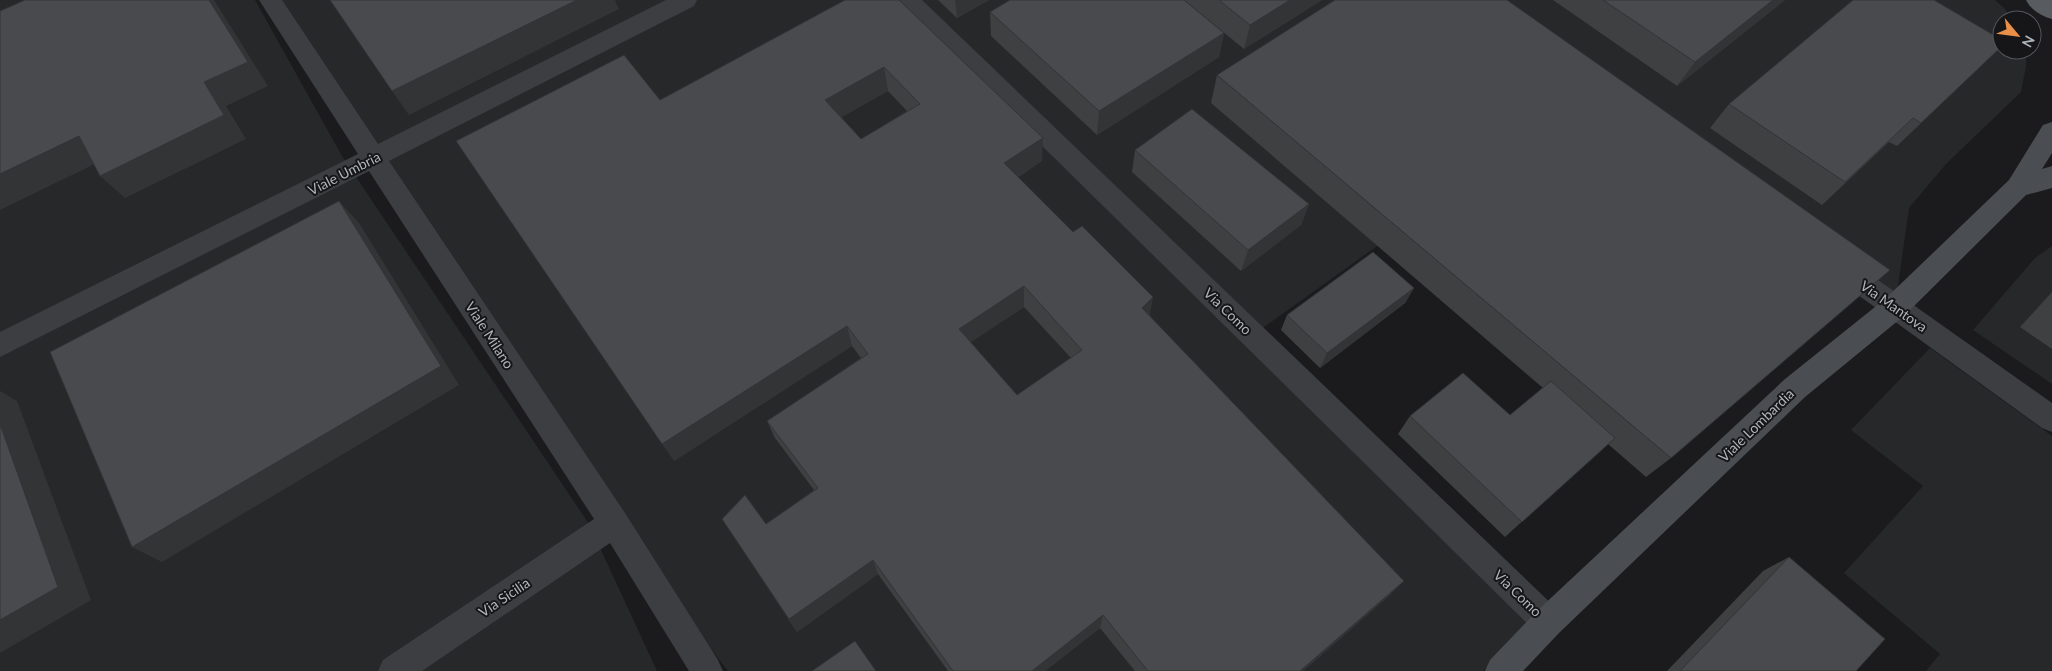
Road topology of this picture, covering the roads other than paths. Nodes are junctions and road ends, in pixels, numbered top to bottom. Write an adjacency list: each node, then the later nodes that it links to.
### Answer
1 (270, 0): 7 (street, Viale Milano)
2 (686, 0): 7 (street, Viale Umbria)
3 (908, 0): 15 (street, Via Como)
4 (2037, 0): 5 (main road)
5 (2052, 11)
6 (2052, 132): 9 (street, Viale Lombardia)
7 (374, 158): 12 (street, Viale Umbria); 14 (street, Viale Milano)
8 (2052, 176): 9 (street)
9 (2018, 187): 11 (street, Viale Lombardia)
10 (1823, 255): 11 (street, Via Mantova)
11 (1895, 307): 13 (street, Via Mantova); 15 (street, Viale Lombardia)
12 (0, 345)
13 (2052, 419)
14 (614, 523): 16 (street, Via Sicilia); 17 (street, Viale Milano)
15 (1548, 622): 18 (street, Viale Lombardia)
16 (394, 671)
17 (707, 671)
18 (1501, 671)

